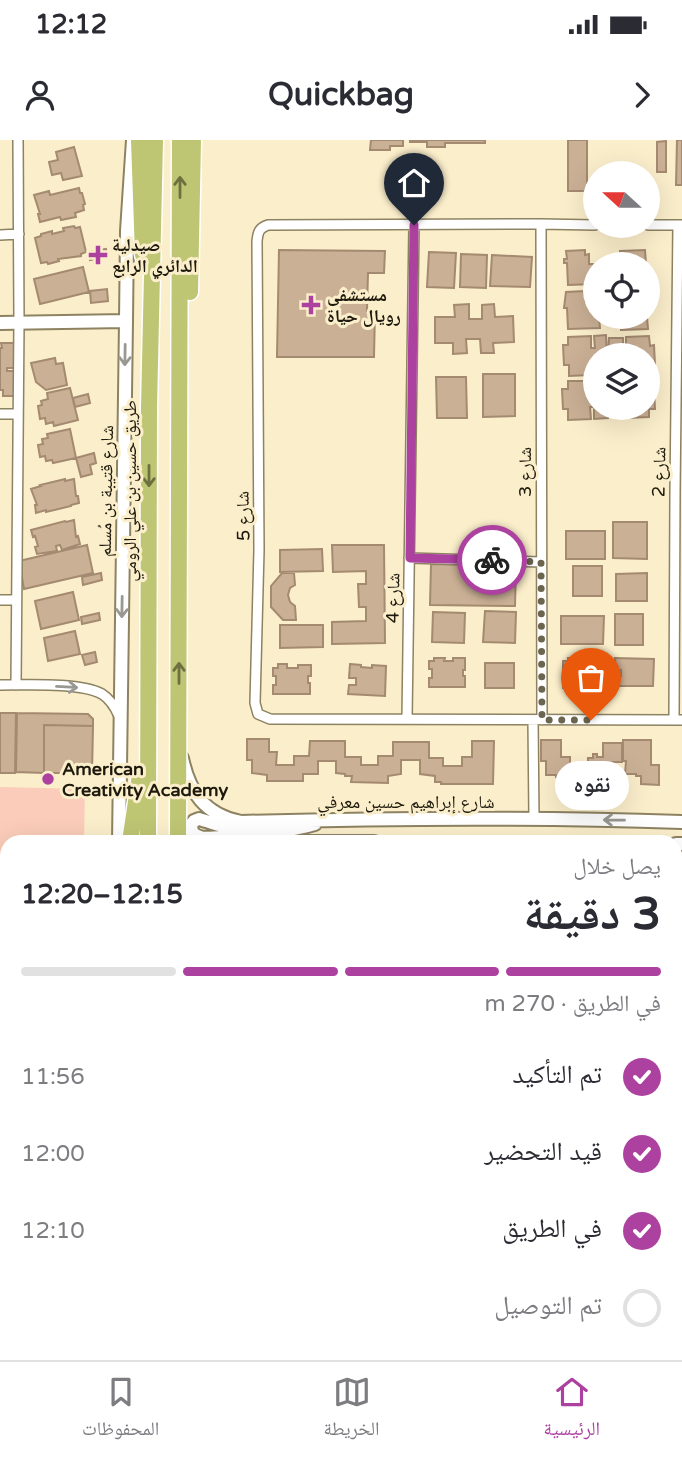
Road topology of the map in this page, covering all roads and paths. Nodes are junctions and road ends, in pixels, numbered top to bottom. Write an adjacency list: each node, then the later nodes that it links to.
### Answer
1 (18, 140): 14 (street)
2 (133, 140): 16 (street, شارع قتيبة بن مُسلم)
3 (139, 140): 19 (highway)
4 (155, 140): 19 (highway, طريق حسين بن علي الرومي)
5 (180, 140): 22 (highway, one-way to 5)
6 (193, 140): 8 (highway)
7 (201, 140): 8 (highway)
8 (193, 189): 22 (highway)
9 (541, 224): 10 (street, شارع 5); 11 (street, شارع 5); 24 (street, شارع 3)
10 (414, 225): 23 (street, شارع 4); 30 (street, شارع 5)
11 (583, 225)
12 (660, 225): 13 (street)
13 (680, 225): 32 (street, شارع 2)
14 (19, 234): 15 (street); 17 (street)
15 (0, 235)
16 (125, 321): 17 (street); 29 (street, شارع قتيبة بن مُسلم, one-way to 29)
17 (19, 322): 18 (street); 21 (street)
18 (0, 323)
19 (149, 408): 33 (highway, طريق حسين بن علي الرومي, one-way to 33)
20 (0, 414): 21 (street)
21 (18, 414): 26 (street)
22 (179, 427): 34 (highway, one-way to 22)
23 (410, 558): 24 (street); 30 (street, شارع 4)
24 (541, 562): 31 (street, شارع 3)
25 (0, 600): 26 (street)
26 (16, 600): 28 (street)
27 (0, 685): 28 (street)
28 (16, 685): 29 (street, one-way to 29)
29 (121, 719): 38 (street, شارع قتيبة بن مُسلم)
30 (407, 719): 31 (street, شارع 5)
31 (537, 720): 32 (street, شارع 5); 36 (street, شارع 3)
32 (678, 720)
33 (149, 724): 39 (highway); 40 (highway, طريق حسين بن علي الرومي)
34 (179, 741): 35 (street, شارع إبراهيم حسين معرفي); 41 (highway)
35 (332, 819): 36 (street, شارع إبراهيم حسين معرفي); 42 (street)
36 (534, 819): 37 (street, شارع إبراهيم حسين معرفي, one-way to 36)
37 (682, 822)
38 (119, 835)
39 (131, 835)
40 (148, 835)
41 (178, 835)
42 (196, 835)

